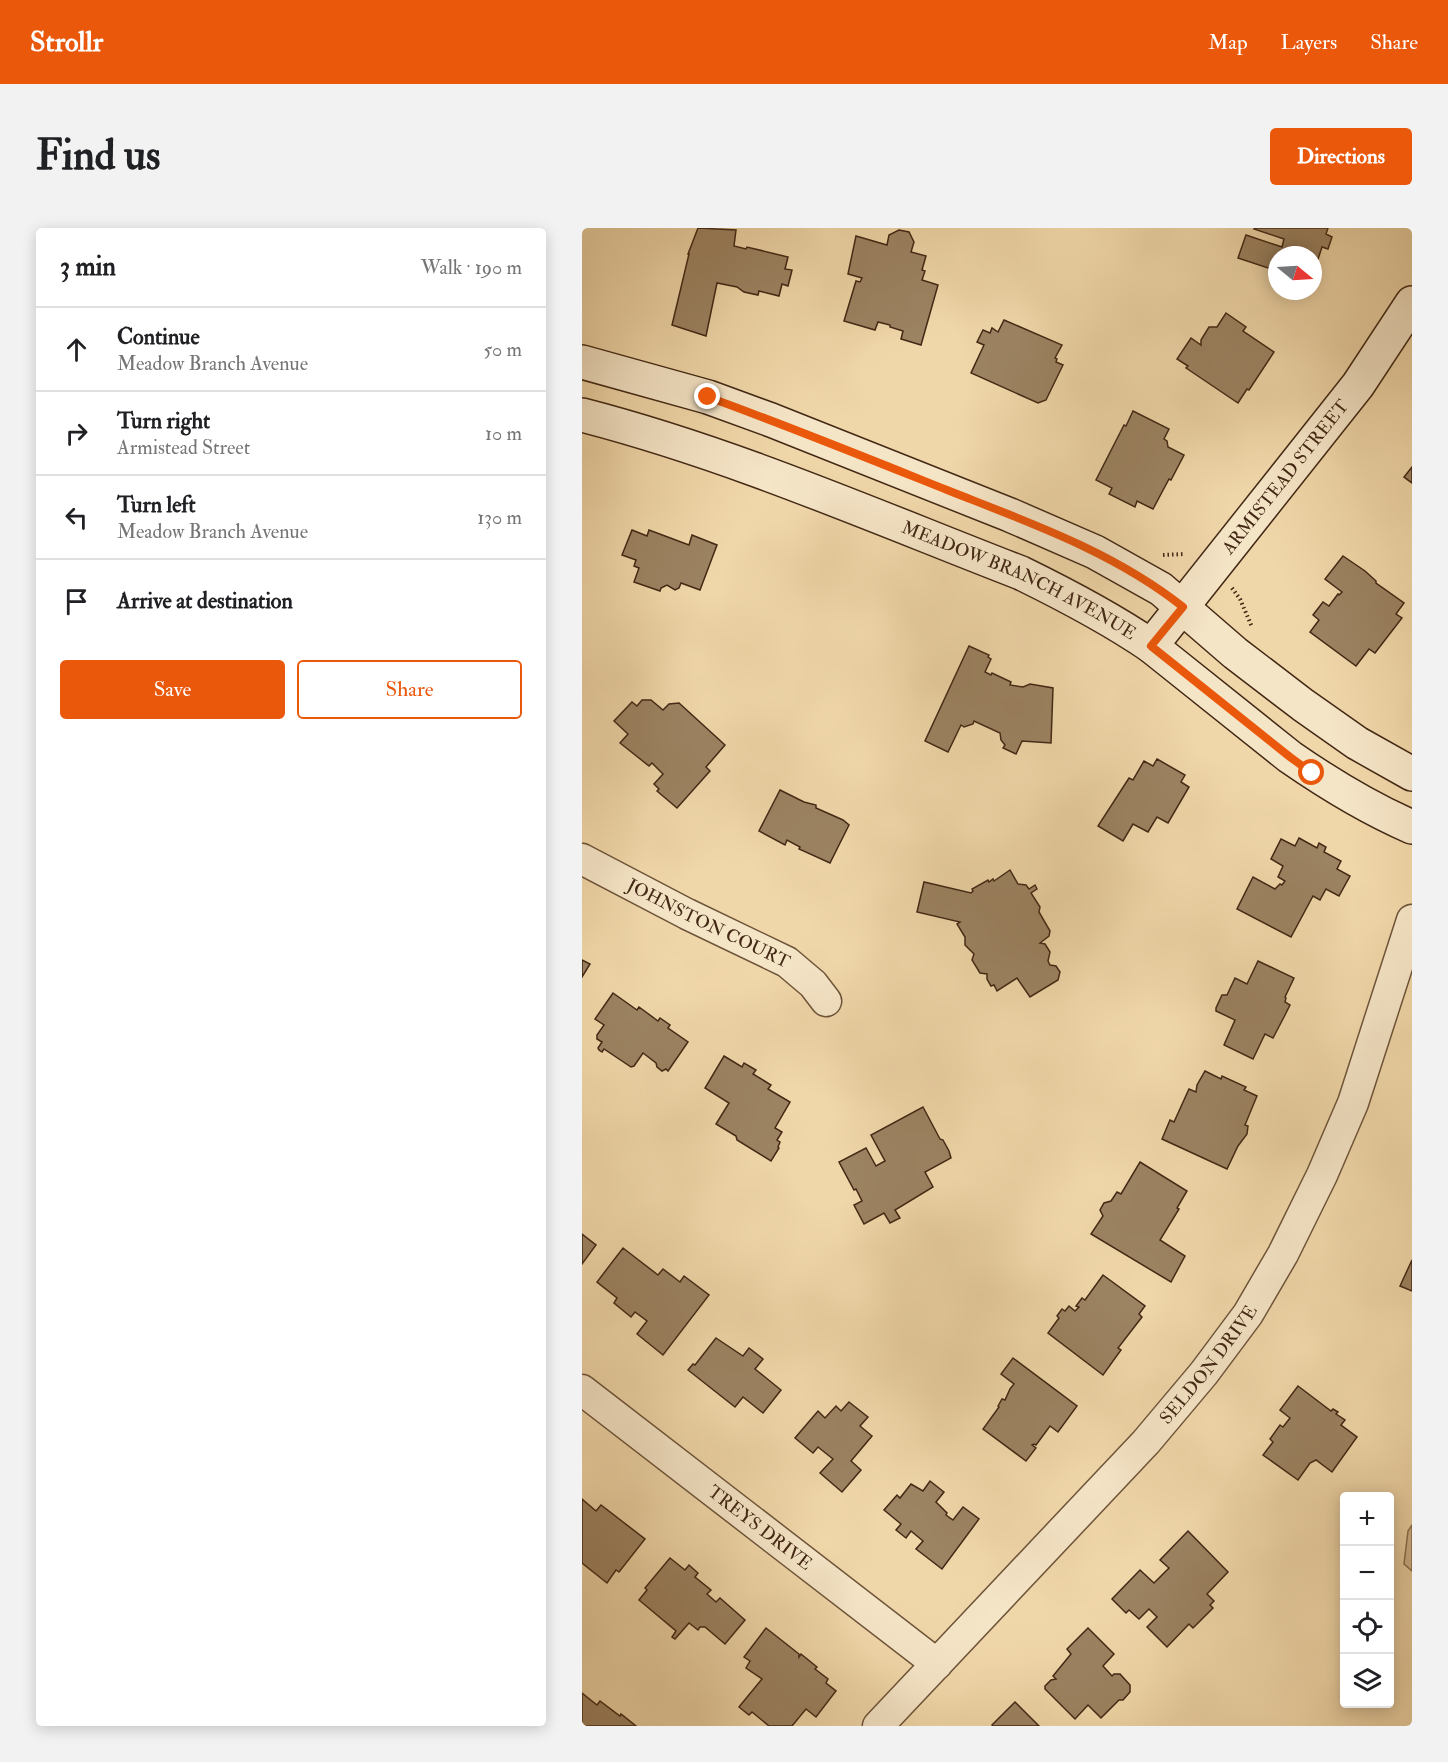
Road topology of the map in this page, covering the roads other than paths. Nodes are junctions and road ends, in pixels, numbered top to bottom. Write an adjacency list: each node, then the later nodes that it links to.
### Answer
1 (1412, 303): 4 (main road, ARMISTEAD STREET)
2 (582, 362): 4 (main road)
3 (582, 415): 5 (main road, MEADOW BRANCH AVENUE)
4 (1183, 607): 5 (main road, ARMISTEAD STREET); 6 (main road)
5 (1151, 646): 7 (main road, MEADOW BRANCH AVENUE)
6 (1412, 774)
7 (1412, 827)
8 (582, 859): 10 (street, JOHNSTON COURT)
9 (1412, 920): 12 (street, SELDON DRIVE)
10 (826, 1001)
11 (582, 1390): 12 (street, TREYS DRIVE)
12 (938, 1664): 13 (street, SELDON DRIVE)
13 (878, 1726)

